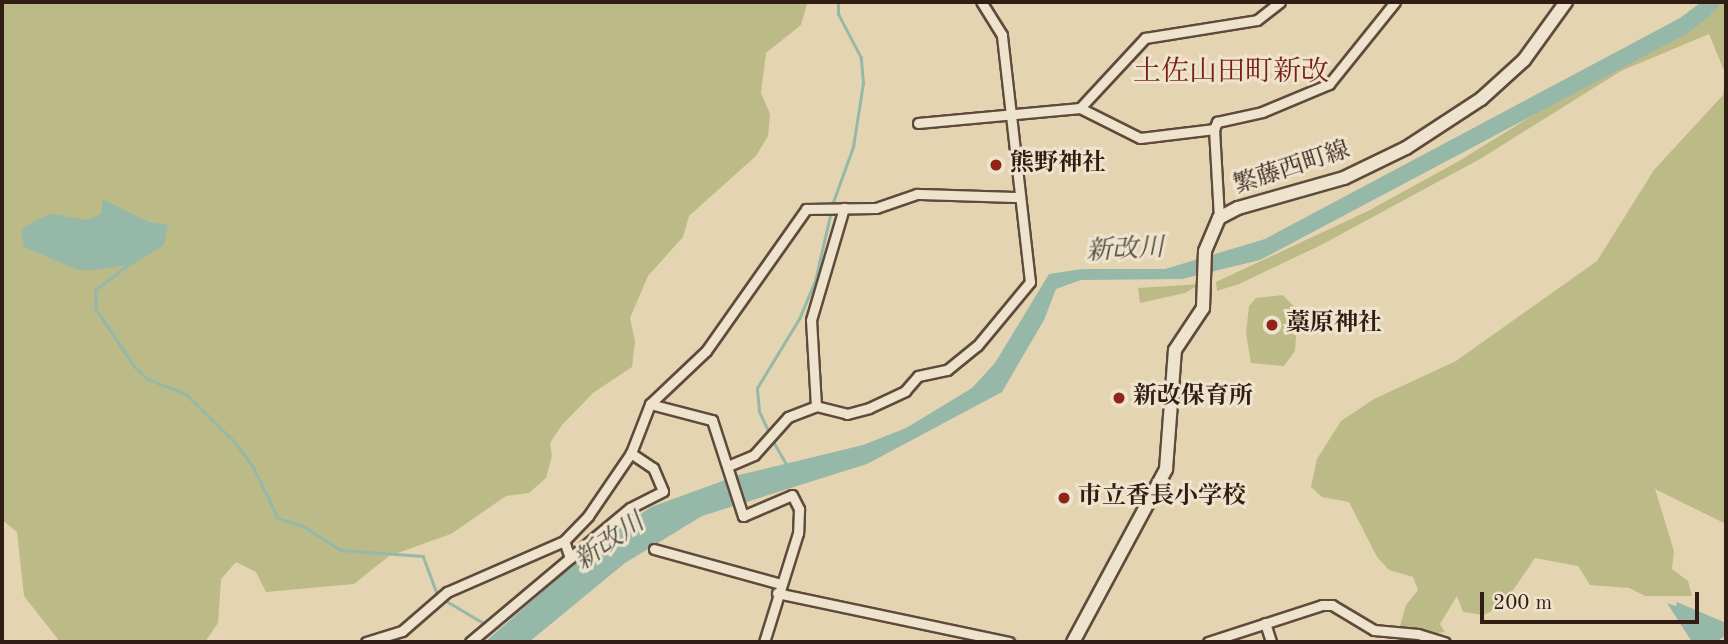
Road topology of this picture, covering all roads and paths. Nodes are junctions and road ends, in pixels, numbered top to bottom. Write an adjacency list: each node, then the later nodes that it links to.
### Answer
1 (981, 2): 6 (street)
2 (1280, 2): 5 (street)
3 (1395, 2): 8 (street)
4 (1566, 2): 11 (main road, 繁藤西町線)
5 (1080, 108): 6 (street); 8 (street)
6 (1012, 116): 7 (street); 9 (street)
7 (918, 123)
8 (1214, 129): 11 (street)
9 (1018, 197): 10 (street); 13 (street)
10 (845, 208): 12 (street); 13 (street)
11 (1219, 218): 25 (main road, 繁藤西町線)
12 (650, 404): 14 (street); 15 (street)
13 (816, 406): 15 (street)
14 (631, 453): 16 (street); 18 (street)
15 (728, 466): 19 (street)
16 (564, 541): 18 (street); 21 (street)
17 (654, 549): 19 (street)
18 (570, 558): 22 (street)
19 (779, 589): 23 (street); 24 (street)
20 (1265, 623): 26 (street); 27 (street); 28 (street)
21 (366, 642)
22 (470, 642)
23 (764, 642)
24 (1009, 642)
25 (1073, 642)
26 (1208, 642)
27 (1271, 642)
28 (1445, 642)

